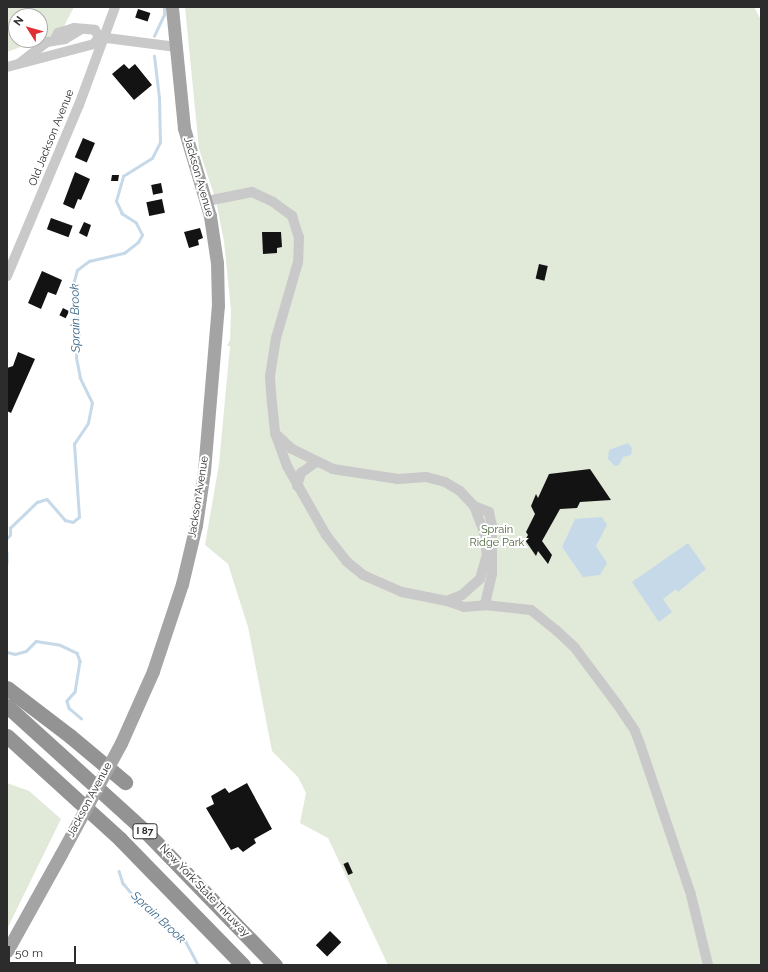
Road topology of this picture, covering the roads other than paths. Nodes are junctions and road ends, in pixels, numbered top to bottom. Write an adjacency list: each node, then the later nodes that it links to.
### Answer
1 (115, 7): 4 (street, Old Jackson Avenue)
2 (172, 7): 6 (main road, Jackson Avenue)
3 (78, 32): 4 (street); 5 (street); 7 (street)
4 (102, 37): 6 (street); 7 (street); 12 (street, Old Jackson Avenue)
5 (54, 39): 8 (street); 9 (street)
6 (176, 47): 11 (main road, Jackson Avenue)
7 (80, 48): 8 (street)
8 (60, 54): 9 (street)
9 (20, 63): 10 (street)
10 (7, 67)
11 (207, 201): 13 (street); 23 (main road, Jackson Avenue, bridge)
12 (7, 276)
13 (275, 433): 14 (street); 15 (street)
14 (315, 463): 15 (street); 16 (street)
15 (297, 486): 17 (street)
16 (474, 506): 17 (street); 18 (street)
17 (447, 601): 18 (street)
18 (485, 606): 26 (street)
19 (7, 688): 22 (highway)
20 (7, 706): 25 (highway, New York State Thruway / I 87)
21 (7, 736): 24 (highway, New York State Thruway / I 87)
22 (125, 782)
23 (7, 951)
24 (244, 965)
25 (275, 965)
26 (708, 965)

